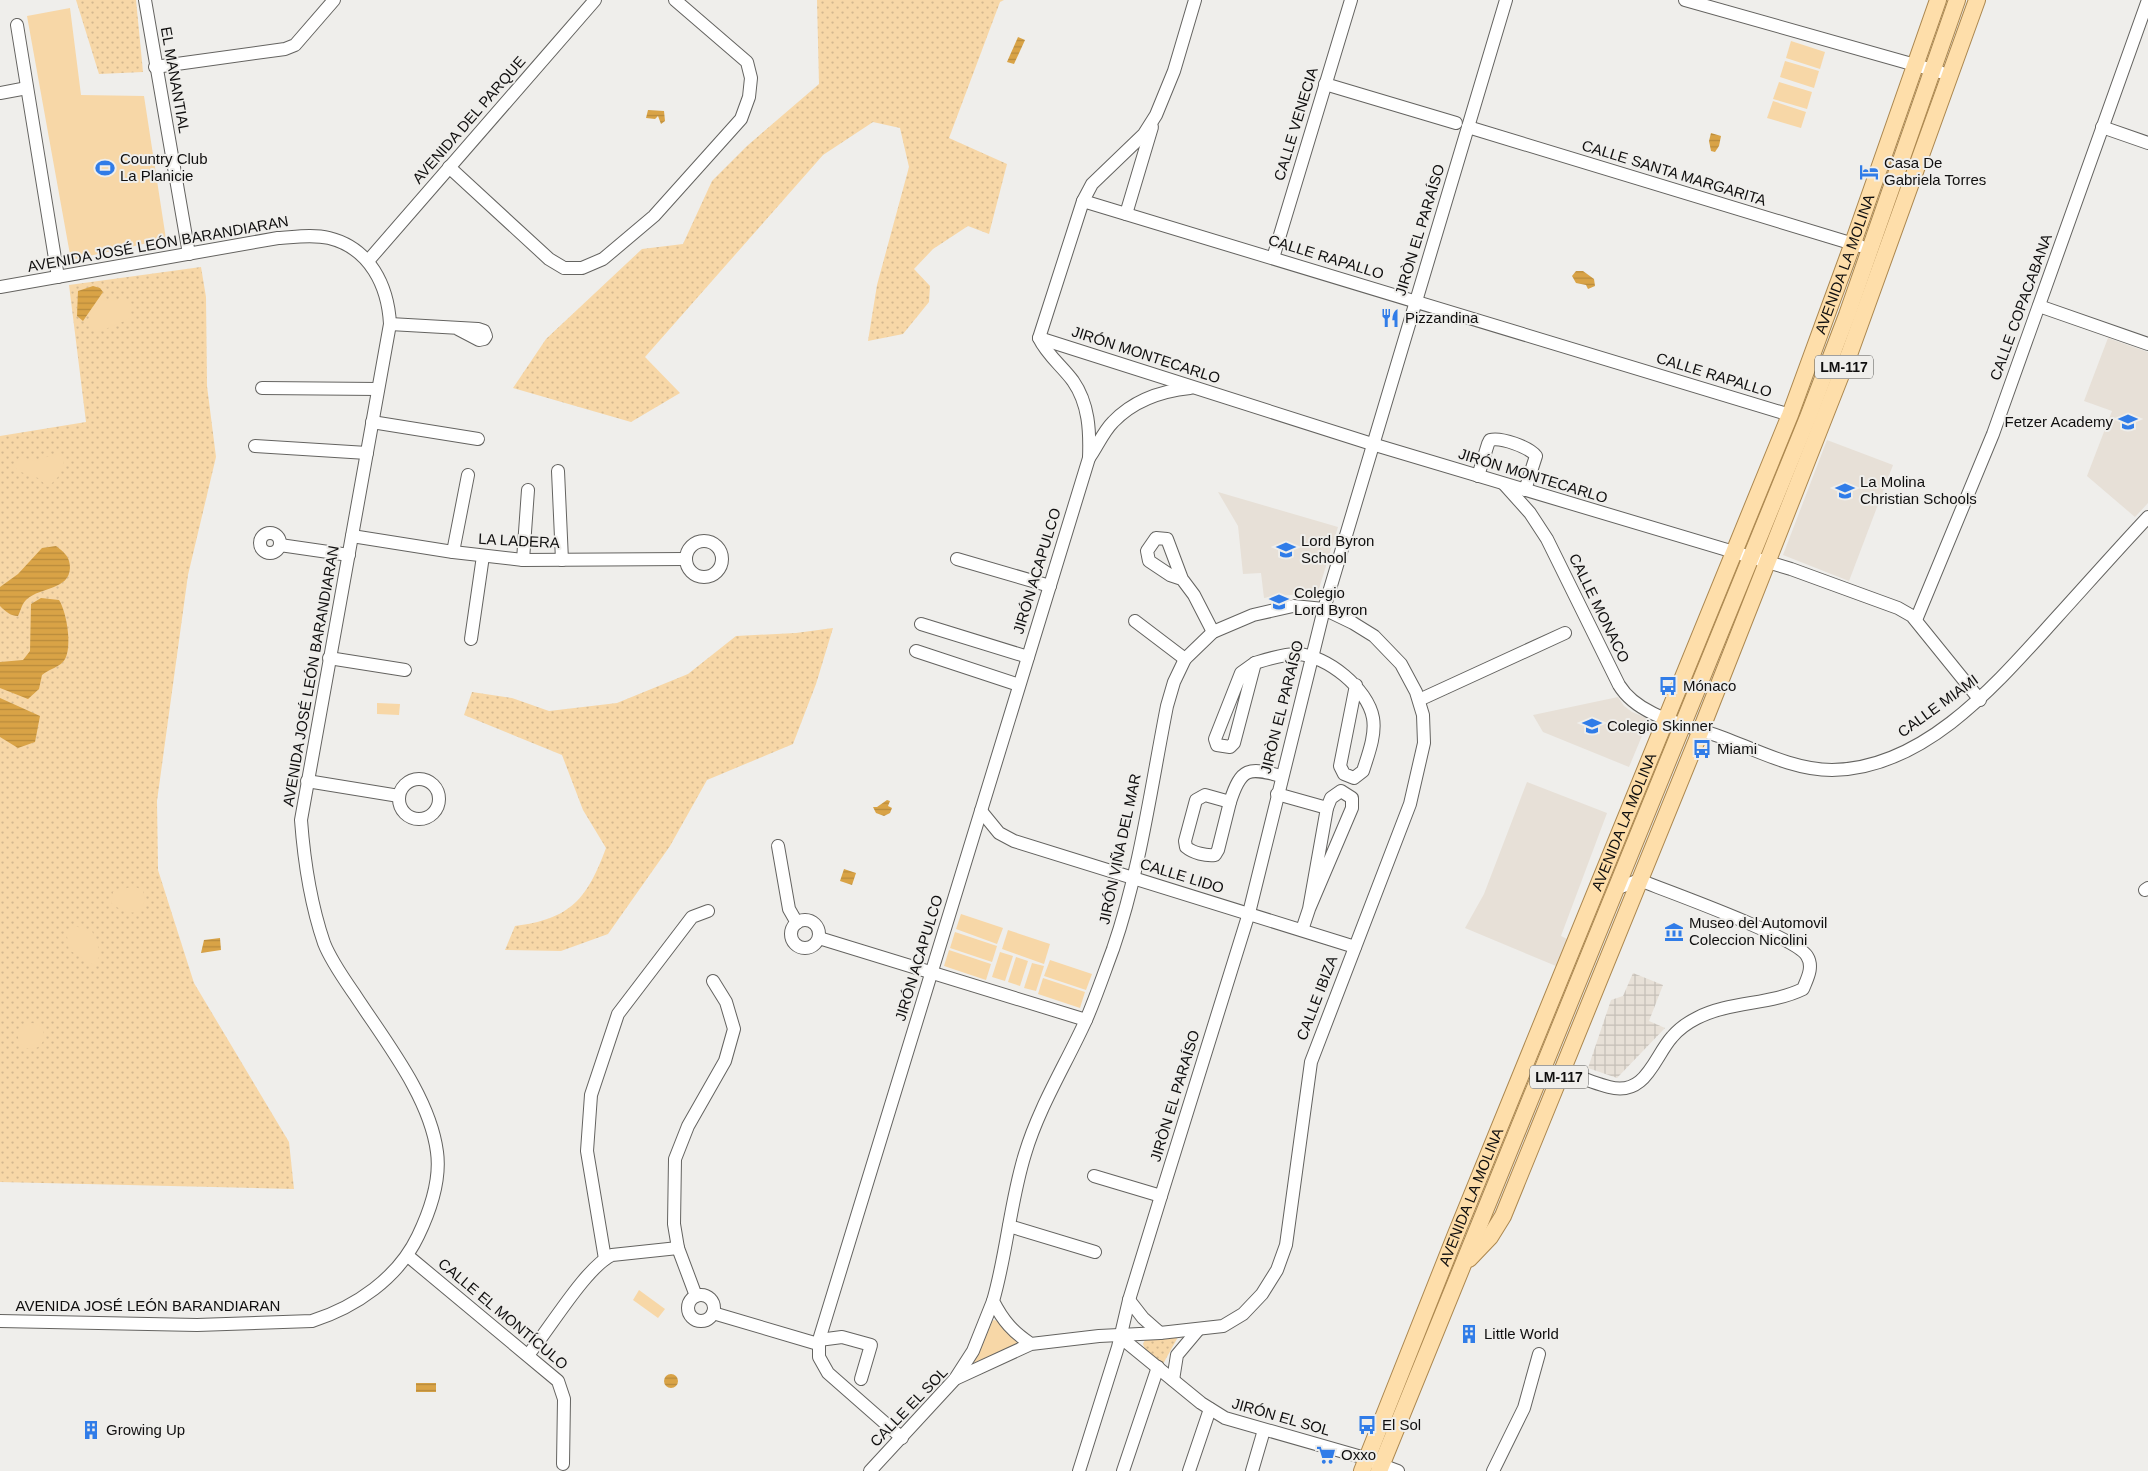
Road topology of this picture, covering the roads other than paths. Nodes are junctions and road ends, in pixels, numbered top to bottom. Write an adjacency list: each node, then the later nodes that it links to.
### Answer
1 (145, 0): 17 (street, EL MANANTIAL)
2 (334, 0): 17 (street)
3 (595, 0): 27 (street, AVENIDA DEL PARQUE)
4 (675, 0): 14 (street)
5 (696, 0): 14 (street)
6 (1195, 0): 23 (street)
7 (1351, 0): 20 (street, CALLE VENECIA)
8 (1506, 0): 24 (street, JIRÒN EL PARAÍSO)
9 (1685, 0): 16 (street)
10 (1938, 0): 16 (main road, AVENIDA LA MOLINA / LM-117)
11 (1957, 0): 18 (main road, AVENIDA LA MOLINA / LM-117)
12 (1977, 0): 19 (main road, AVENIDA LA MOLINA / LM-117)
13 (2148, 0): 25 (street, CALLE COPACABANA)
14 (688, 11): 27 (street)
15 (17, 24): 21 (street)
16 (1916, 65): 18 (street); 30 (main road, AVENIDA LA MOLINA / LM-117)
17 (156, 67): 32 (street, EL MANANTIAL)
18 (1932, 70): 19 (street); 31 (main road, AVENIDA LA MOLINA / LM-117)
19 (1950, 73): 71 (main road, AVENIDA LA MOLINA / LM-117)
20 (1325, 84): 24 (street, CALLE SANTA MARGARITA); 33 (street, CALLE VENECIA)
21 (27, 88): 22 (street); 35 (street)
22 (0, 93)
23 (1156, 115): 28 (street); 29 (street)
24 (1462, 125): 30 (street, CALLE SANTA MARGARITA); 37 (street, JIRÒN EL PARAÍSO)
25 (2102, 127): 26 (street); 38 (street, CALLE COPACABANA)
26 (2148, 144)
27 (449, 167): 34 (street, AVENIDA DEL PARQUE)
28 (1082, 201): 29 (street, CALLE RAPALLO); 41 (street)
29 (1126, 214): 33 (street, CALLE RAPALLO)
30 (1853, 244): 31 (street, CALLE SANTA MARGARITA); 46 (main road, AVENIDA LA MOLINA / LM-117)
31 (1870, 249): 67 (main road, AVENIDA LA MOLINA / LM-117)
32 (189, 254): 34 (street, AVENIDA JOSÉ LEÓN BARANDIARAN); 35 (street, AVENIDA JOSÉ LEÓN BARANDIARAN)
33 (1273, 258): 37 (street, CALLE RAPALLO)
34 (368, 261): 39 (street, AVENIDA JOSÉ LEÓN BARANDIARAN)
35 (58, 277): 36 (street, AVENIDA JOSÉ LEÓN BARANDIARAN)
36 (0, 287)
37 (1415, 301): 46 (street, CALLE RAPALLO); 49 (street, JIRÒN EL PARAÍSO)
38 (2039, 306): 42 (street); 75 (street, CALLE COPACABANA)
39 (390, 324): 40 (street); 45 (street, AVENIDA JOSÉ LEÓN BARANDIARAN)
40 (458, 329)
41 (1039, 338): 43 (street, JIRÓN MONTECARLO); 52 (street, JIRÓN ACAPULCO)
42 (2148, 344)
43 (1194, 387): 49 (street, JIRÓN MONTECARLO); 52 (street, JIRÓN ACAPULCO)
44 (262, 388): 45 (street)
45 (378, 389): 47 (street, AVENIDA JOSÉ LEÓN BARANDIARAN)
46 (1790, 415): 63 (main road, AVENIDA LA MOLINA / LM-117)
47 (372, 422): 48 (street); 51 (street, AVENIDA JOSÉ LEÓN BARANDIARAN)
48 (478, 438)
49 (1372, 444): 55 (street, JIRÓN MONTECARLO); 74 (street, JIRÒN EL PARAÍSO)
50 (255, 446): 51 (street)
51 (367, 453): 60 (street, AVENIDA JOSÉ LEÓN BARANDIARAN)
52 (1089, 458): 73 (street, JIRÓN ACAPULCO)
53 (558, 471): 69 (street)
54 (468, 475): 62 (street)
55 (1478, 476): 56 (street, JIRÓN MONTECARLO); 58 (street)
56 (1504, 484): 58 (street, JIRÓN MONTECARLO); 92 (street, CALLE MONACO)
57 (528, 490): 68 (street)
58 (1526, 490): 63 (street, JIRÓN MONTECARLO)
59 (2148, 517): 91 (street, CALLE MIAMI)
60 (352, 536): 62 (street, LA LADERA); 64 (street, AVENIDA JOSÉ LEÓN BARANDIARAN)
61 (280, 545): 64 (street)
62 (453, 552): 65 (street, LA LADERA)
63 (1734, 554): 67 (street, JIRÓN MONTECARLO); 92 (main road, AVENIDA LA MOLINA / LM-117)
64 (349, 555): 84 (street, AVENIDA JOSÉ LEÓN BARANDIARAN)
65 (483, 556): 68 (street, LA LADERA); 80 (street)
66 (686, 559): 69 (street, LA LADERA)
67 (1751, 559): 71 (street, JIRÓN MONTECARLO); 93 (main road, AVENIDA LA MOLINA / LM-117)
68 (523, 560): 69 (street, LA LADERA)
69 (562, 560)
70 (957, 560): 73 (street)
71 (1768, 563): 75 (street, JIRÓN MONTECARLO); 94 (main road, AVENIDA LA MOLINA / LM-117)
72 (1182, 579): 78 (street)
73 (1050, 586): 82 (street, JIRÓN ACAPULCO)
74 (1324, 609): 78 (street, JIRÓN VIÑA DEL MAR); 83 (street, JIRÒN EL PARAÍSO); 90 (street, CALLE IBIZA)
75 (1916, 620): 91 (street, JIRÓN MONTECARLO)
76 (1135, 622): 85 (street)
77 (921, 624): 82 (street)
78 (1213, 632): 85 (street, JIRÓN VIÑA DEL MAR)
79 (1565, 633): 90 (street)
80 (470, 639)
81 (916, 651): 88 (street)
82 (1028, 657): 88 (street, JIRÓN ACAPULCO)
83 (1311, 657): 86 (street); 89 (street); 95 (street, JIRÒN EL PARAÍSO)
84 (329, 658): 87 (street); 96 (street, AVENIDA JOSÉ LEÓN BARANDIARAN)
85 (1186, 659): 103 (street, JIRÓN VIÑA DEL MAR)
86 (1255, 663): 86 (street)
87 (405, 670)
88 (1019, 685): 101 (street, JIRÓN ACAPULCO)
89 (1356, 685): 89 (street)
90 (1419, 700): 112 (street, CALLE IBIZA)
91 (1980, 700): 94 (street, CALLE MIAMI)
92 (1666, 718): 93 (street, CALLE MONACO); 121 (main road, AVENIDA LA MOLINA / LM-117)
93 (1683, 724): 94 (street, CALLE MIAMI); 105 (main road, AVENIDA LA MOLINA / LM-117)
94 (1701, 730): 104 (main road, AVENIDA LA MOLINA / LM-117)
95 (1281, 776): 97 (street, JIRÒN EL PARAÍSO); 99 (street)
96 (307, 781): 98 (street); 124 (street, AVENIDA JOSÉ LEÓN BARANDIARAN)
97 (1277, 794): 100 (street); 108 (street, JIRÒN EL PARAÍSO)
98 (399, 796)
99 (1230, 802): 99 (street)
100 (1327, 808): 106 (street); 106 (street)
101 (981, 811): 103 (street, CALLE LIDO); 113 (street, JIRÓN ACAPULCO)
102 (778, 846): 109 (street)
103 (1133, 879): 108 (street, CALLE LIDO); 115 (street, JIRÓN VIÑA DEL MAR)
104 (1639, 880): 105 (street); 116 (main road, AVENIDA LA MOLINA / LM-117); 116 (street)
105 (1616, 889): 117 (main road, AVENIDA LA MOLINA / LM-117)
106 (1309, 910): 110 (street)
107 (708, 911): 125 (street)
108 (1249, 913): 110 (street, CALLE LIDO); 119 (street, JIRÒN EL PARAÍSO)
109 (797, 923): 111 (street); 111 (street)
110 (1302, 930): 112 (street, CALLE LIDO)
111 (819, 938): 113 (street)
112 (1355, 947): 133 (street, CALLE IBIZA)
113 (931, 973): 115 (street); 137 (street, JIRÓN ACAPULCO)
114 (713, 981): 122 (street)
115 (1086, 1020): 120 (street, JIRÓN VIÑA DEL MAR)
116 (1562, 1070): 126 (main road, AVENIDA LA MOLINA / LM-117)
117 (1504, 1165): 121 (main road); 126 (main road, AVENIDA LA MOLINA / LM-117)
118 (1094, 1176): 119 (street)
119 (1161, 1196): 128 (street, JIRÒN EL PARAÍSO)
120 (1009, 1226): 123 (street); 129 (street, JIRÓN VIÑA DEL MAR)
121 (1456, 1234): 149 (main road, AVENIDA LA MOLINA / LM-117)
122 (678, 1248): 125 (street); 127 (street)
123 (1095, 1252)
124 (408, 1256): 132 (street, AVENIDA JOSÉ LEÓN BARANDIARAN); 140 (street, CALLE EL MONTÍCULO)
125 (605, 1259): 140 (street)
126 (1463, 1265): 149 (main road, AVENIDA LA MOLINA / LM-117)
127 (696, 1296): 130 (street); 130 (street)
128 (1129, 1300): 135 (street); 136 (street, JIRÒN EL PARAÍSO)
129 (993, 1301): 138 (street); 142 (street, JIRÓN VIÑA DEL MAR)
130 (713, 1314): 137 (street)
131 (0, 1321): 132 (street, AVENIDA JOSÉ LEÓN BARANDIARAN)
132 (22, 1322): 134 (street)
133 (1198, 1330): 135 (street, CALLE IBIZA); 144 (street)
134 (0, 1332)
135 (1160, 1333): 136 (street, CALLE IBIZA)
136 (1119, 1336): 138 (street, CALLE EL SOL); 141 (street, JIRÓN EL SOL); 151 (street, JIRÒN EL PARAÍSO)
137 (819, 1342): 143 (street); 147 (street)
138 (1031, 1344): 142 (street, CALLE EL SOL)
139 (1539, 1354): 156 (street)
140 (528, 1355): 148 (street, CALLE EL MONTÍCULO)
141 (1158, 1367): 144 (street, JIRÓN EL SOL); 152 (street)
142 (955, 1378): 147 (street, CALLE EL SOL)
143 (861, 1379)
144 (1174, 1380): 145 (street, JIRÓN EL SOL)
145 (1210, 1409): 146 (street, JIRÓN EL SOL); 153 (street)
146 (1264, 1430): 149 (street, JIRÓN EL SOL); 154 (street)
147 (902, 1438): 150 (street, CALLE EL SOL)
148 (563, 1464)
149 (1372, 1466): 155 (street, JIRÓN EL SOL)
150 (870, 1471)
151 (1079, 1471)
152 (1123, 1471)
153 (1189, 1471)
154 (1252, 1471)
155 (1398, 1471)
156 (1493, 1471)

